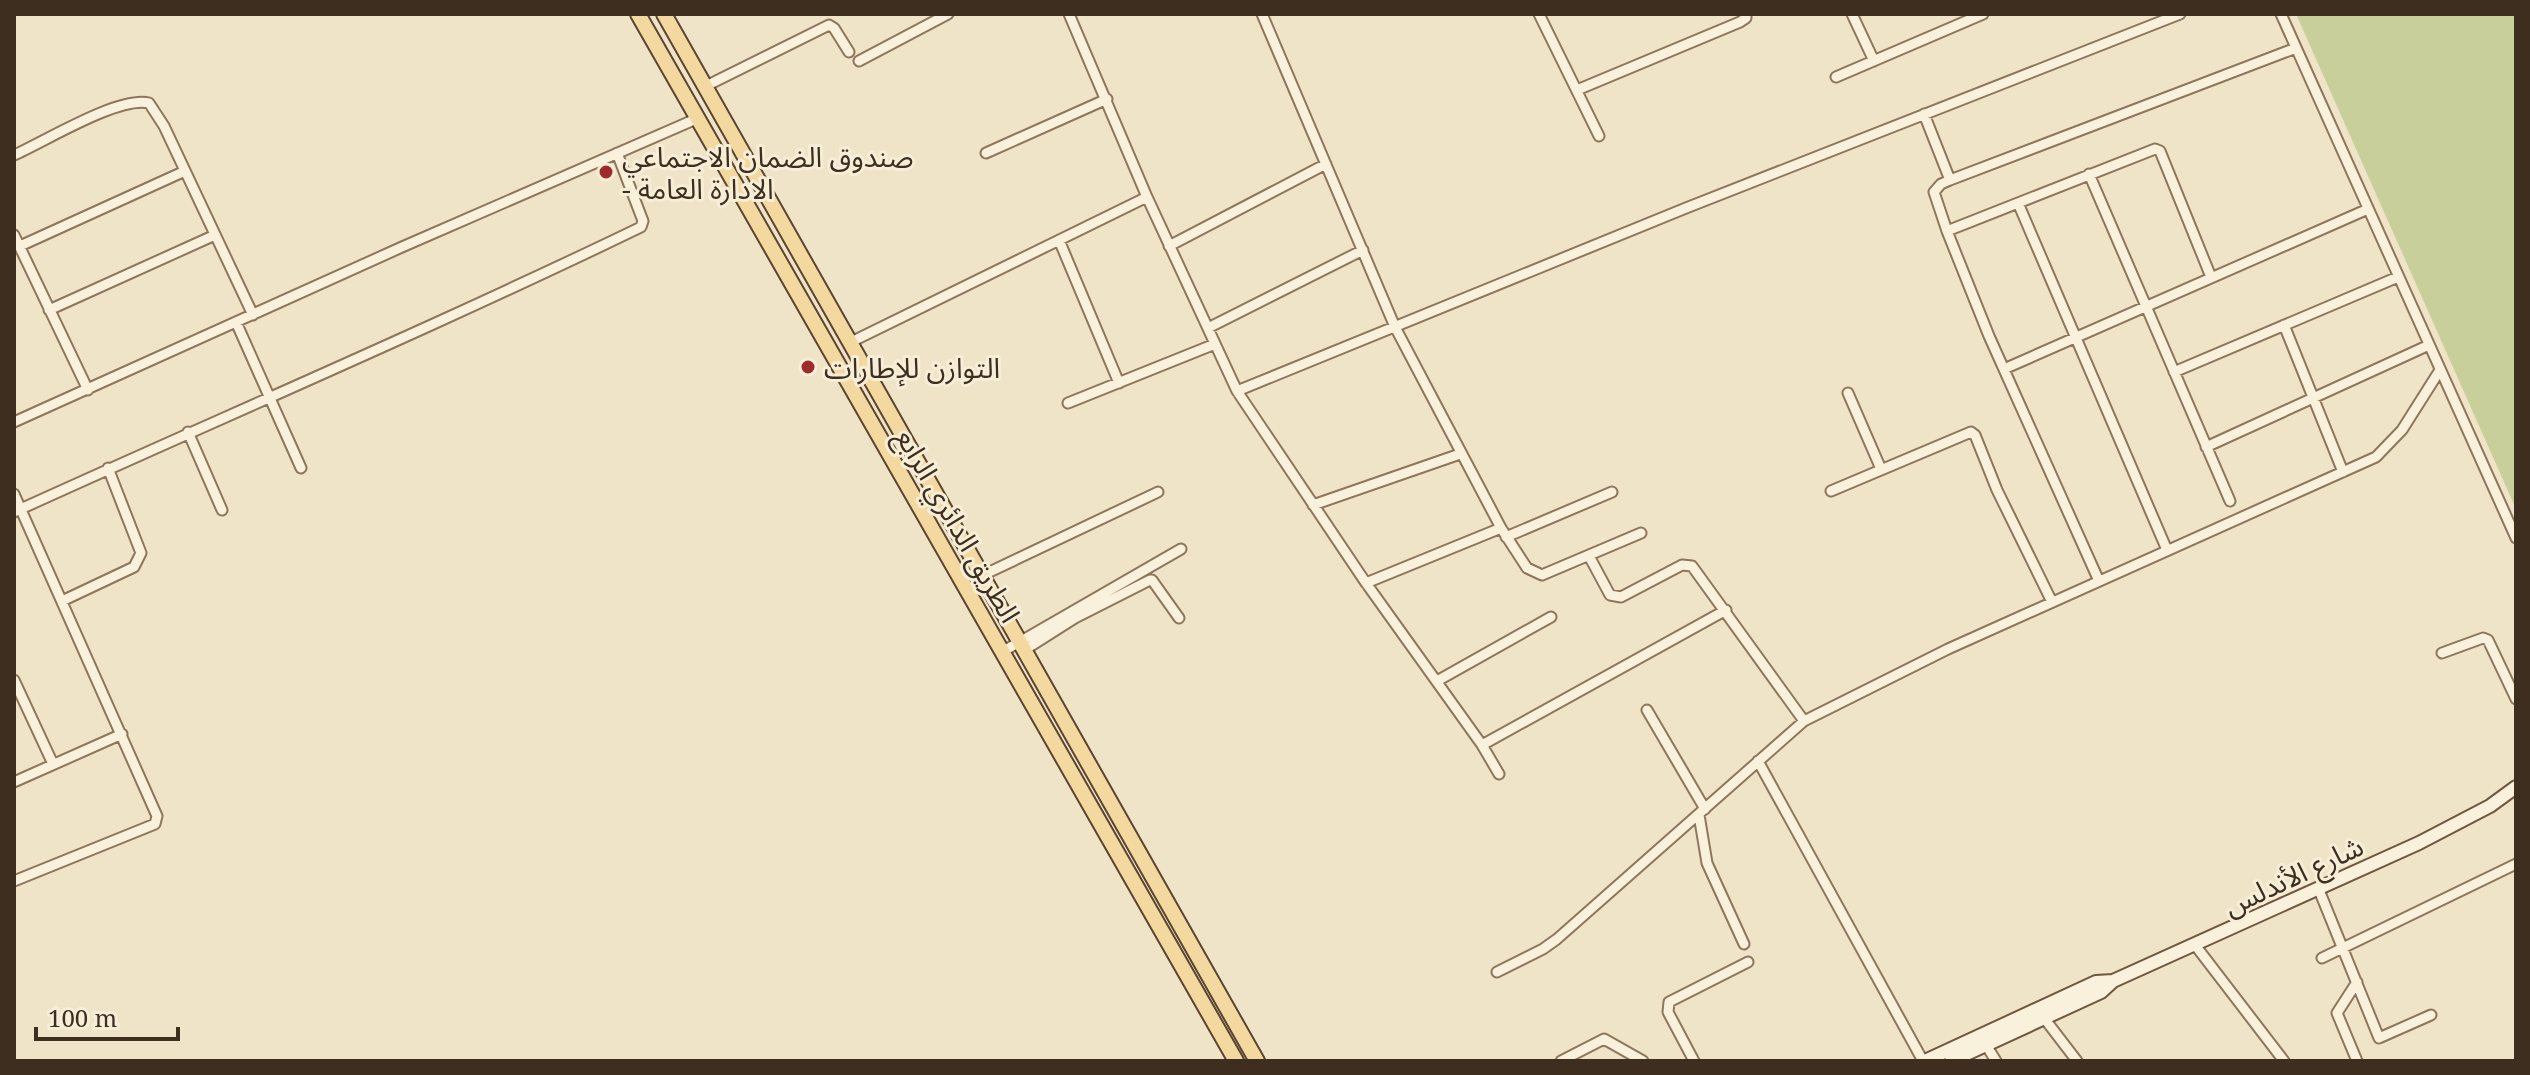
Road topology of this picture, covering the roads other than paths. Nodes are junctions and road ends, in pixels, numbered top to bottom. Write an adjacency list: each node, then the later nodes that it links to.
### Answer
1 (638, 14): 21 (main road, الطريق الدائري الرابع)
2 (664, 14): 17 (main road, الطريق الدائري الرابع)
3 (948, 14): 14 (street)
4 (1069, 14): 19 (street)
5 (1262, 14): 26 (street)
6 (1539, 14): 18 (street)
7 (1746, 14): 18 (street)
8 (1852, 14): 15 (street)
9 (1983, 14): 15 (street)
10 (2180, 14): 20 (street)
11 (2281, 14): 12 (street)
12 (2296, 48): 29 (street); 32 (street)
13 (849, 52): 17 (street)
14 (859, 61)
15 (1874, 61): 16 (street)
16 (1836, 77)
17 (706, 86): 50 (main road, الطريق الدائري الرابع)
18 (1577, 90): 22 (street)
19 (1107, 99): 24 (street); 30 (street)
20 (1924, 114): 29 (street); 47 (street)
21 (696, 119): 23 (street); 64 (main road, الطريق الدائري الرابع)
22 (1599, 136)
23 (617, 153): 44 (street); 60 (street)
24 (986, 153)
25 (14, 155): 27 (street)
26 (1326, 164): 38 (street); 39 (street)
27 (185, 171): 35 (street); 37 (street)
28 (2089, 174): 31 (street); 40 (street); 42 (street)
29 (1950, 180): 33 (street)
30 (1147, 197): 36 (street); 38 (street)
31 (2018, 203): 33 (street); 49 (street)
32 (2368, 209): 40 (street); 41 (street)
33 (1947, 231): 53 (street)
34 (14, 235): 37 (street)
35 (215, 235): 43 (street); 44 (street)
36 (1059, 240): 50 (street); 56 (street)
37 (20, 246): 43 (street)
38 (1169, 246): 48 (street)
39 (1363, 250): 47 (street); 48 (street)
40 (2211, 277): 42 (street)
41 (2398, 277): 46 (street); 52 (street)
42 (2145, 306): 49 (street); 55 (street)
43 (49, 310): 57 (street)
44 (253, 315): 45 (street)
45 (236, 322): 57 (street); 60 (street)
46 (2284, 325): 55 (street); 62 (street)
47 (1395, 327): 58 (street); 68 (street)
48 (1208, 328): 51 (street)
49 (2075, 338): 53 (street); 85 (street)
50 (849, 343): 61 (main road, الطريق الدائري الرابع)
51 (1215, 344): 56 (street); 58 (street)
52 (2429, 345): 54 (street); 62 (street)
53 (2004, 369): 88 (street)
54 (2440, 370): 72 (street); 83 (street)
55 (2174, 372): 67 (street)
56 (1119, 383): 63 (street)
57 (88, 390): 65 (street)
58 (1237, 391): 78 (street)
59 (1848, 393): 71 (street)
60 (271, 398): 66 (street); 70 (street)
61 (880, 398): 64 (main road); 87 (main road, الطريق الدائري الرابع)
62 (2313, 398): 67 (street); 72 (street)
63 (1068, 403)
64 (861, 406): 96 (main road, الطريق الدائري الرابع)
65 (14, 422)
66 (188, 432): 69 (street); 79 (street)
67 (2206, 447): 77 (street)
68 (1460, 454): 78 (street); 81 (street)
69 (108, 468): 80 (street); 90 (street)
70 (301, 468)
71 (1881, 469): 73 (street); 91 (street)
72 (2343, 472): 85 (street)
73 (1831, 491)
74 (1158, 492): 87 (street)
75 (1612, 492): 81 (street)
76 (14, 494): 80 (street)
77 (2230, 501)
78 (1313, 505): 89 (street)
79 (222, 510)
80 (17, 511): 90 (street)
81 (1504, 533): 86 (street); 89 (street)
82 (1641, 533): 86 (street)
83 (2516, 538)
84 (1181, 549): 95 (street)
85 (2167, 550): 88 (street)
86 (1589, 556): 92 (street)
87 (981, 576): 95 (main road, الطريق الدائري الرابع)
88 (2099, 581): 91 (street)
89 (1366, 583): 99 (street)
90 (62, 601): 103 (street)
91 (2052, 602): 102 (street)
92 (1726, 610): 102 (street); 104 (street)
93 (1551, 617): 99 (street)
94 (1179, 618): 95 (street)
95 (1021, 647): 96 (street); 128 (main road, الطريق الدائري الرابع)
96 (1002, 652): 127 (main road, الطريق الدائري الرابع)
97 (2442, 653): 100 (street)
98 (14, 680): 106 (street)
99 (1437, 681): 104 (street)
100 (2516, 699)
101 (1647, 710): 112 (street)
102 (1804, 721): 105 (street)
103 (122, 734): 106 (street); 114 (street)
104 (1482, 745): 107 (street)
105 (1758, 761): 112 (street); 132 (street)
106 (53, 764): 108 (street)
107 (1499, 774)
108 (14, 782)
109 (2516, 787): 111 (main road, شارع الأندلس)
110 (2516, 798): 111 (main road, شارع الأندلس)
111 (2490, 806): 115 (main road, شارع الأندلس)
112 (1702, 812): 116 (street); 121 (street)
113 (2516, 864): 118 (street)
114 (14, 881)
115 (2319, 890): 117 (main road, شارع الأندلس); 118 (street)
116 (1744, 944)
117 (2195, 945): 122 (main road, شارع الأندلس); 136 (street)
118 (2342, 948): 119 (street); 123 (street)
119 (2322, 958)
120 (1748, 962): 131 (street)
121 (1497, 972)
122 (2113, 981): 125 (main road, شارع الأندلس); 132 (main road, شارع الأندلس)
123 (2357, 982): 124 (street); 137 (street)
124 (2431, 1015)
125 (2044, 1018): 126 (main road, شارع الأندلس); 135 (street)
126 (1986, 1045): 133 (main road, شارع الأندلس); 134 (street)
127 (1236, 1061)
128 (1257, 1061)
129 (1561, 1061): 130 (street)
130 (1643, 1061)
131 (1694, 1061)
132 (1924, 1061)
133 (1951, 1061)
134 (1996, 1061)
135 (2077, 1061)
136 (2284, 1061)
137 (2357, 1061)

